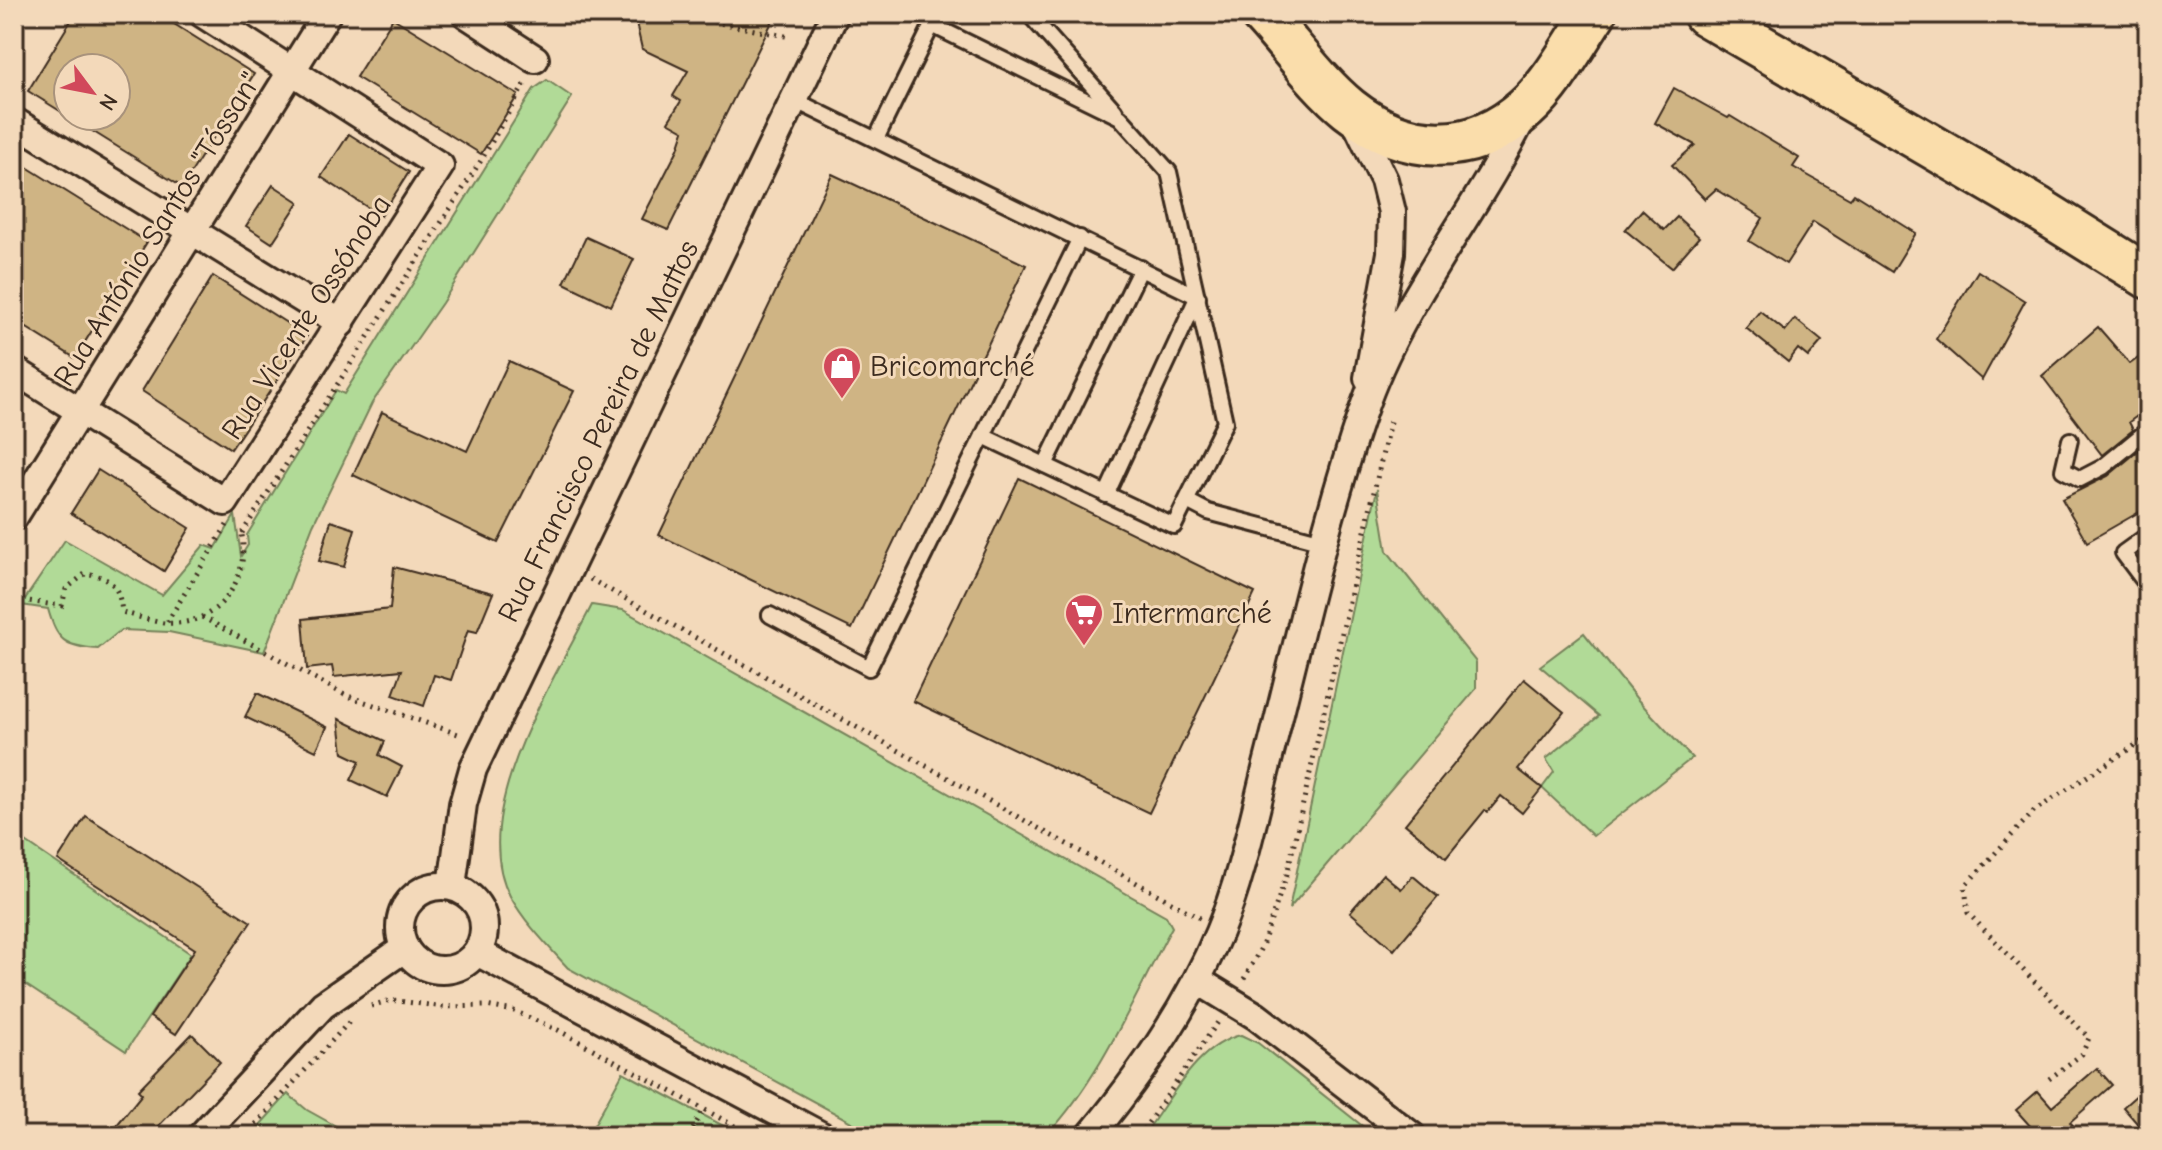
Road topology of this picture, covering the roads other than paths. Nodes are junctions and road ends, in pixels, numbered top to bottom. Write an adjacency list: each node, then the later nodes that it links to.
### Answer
1 (203, 14): 11 (street)
2 (327, 14): 11 (street, Rua António Santos "Tóssan")
3 (466, 14): 10 (street)
4 (835, 14): 12 (street, Rua Francisco Pereira de Mattos)
5 (1029, 14): 15 (lane)
6 (1262, 14): 14 (main road)
7 (1594, 14): 13 (main road)
8 (1705, 14): 21 (main road)
9 (935, 20): 15 (lane); 17 (lane)
10 (535, 59)
11 (292, 71): 18 (street, Rua António Santos "Tóssan"); 23 (street, Rua Vicente Ossónoba)
12 (792, 99): 17 (lane); 38 (street, Rua Francisco Pereira de Mattos)
13 (1528, 106): 14 (main road); 25 (street)
14 (1349, 109): 25 (street)
15 (1120, 117): 22 (lane)
16 (14, 121): 18 (street)
17 (876, 139): 19 (lane)
18 (192, 231): 23 (street); 26 (street, Rua António Santos "Tóssan")
19 (1080, 238): 20 (lane); 28 (lane)
20 (1141, 268): 22 (lane); 30 (lane)
21 (2148, 277)
22 (1198, 297): 31 (lane); 32 (lane)
23 (341, 323): 26 (street, Rua Vicente Ossónoba)
24 (14, 370): 26 (street)
25 (1363, 409): 35 (street)
26 (80, 413): 33 (street, Rua António Santos "Tóssan")
27 (2148, 430): 29 (lane)
28 (983, 436): 30 (lane); 37 (lane)
29 (2070, 440)
30 (1045, 465): 31 (lane)
31 (1106, 495): 32 (lane)
32 (1187, 501): 35 (lane)
33 (14, 517)
34 (2148, 535): 36 (lane)
35 (1323, 542): 41 (street)
36 (2144, 581)
37 (770, 615)
38 (452, 886): 39 (street); 40 (street)
39 (405, 948): 40 (street); 42 (street)
40 (477, 952): 43 (street)
41 (1197, 980): 44 (street); 45 (street)
42 (201, 1136)
43 (822, 1136)
44 (1090, 1136)
45 (1412, 1136)

